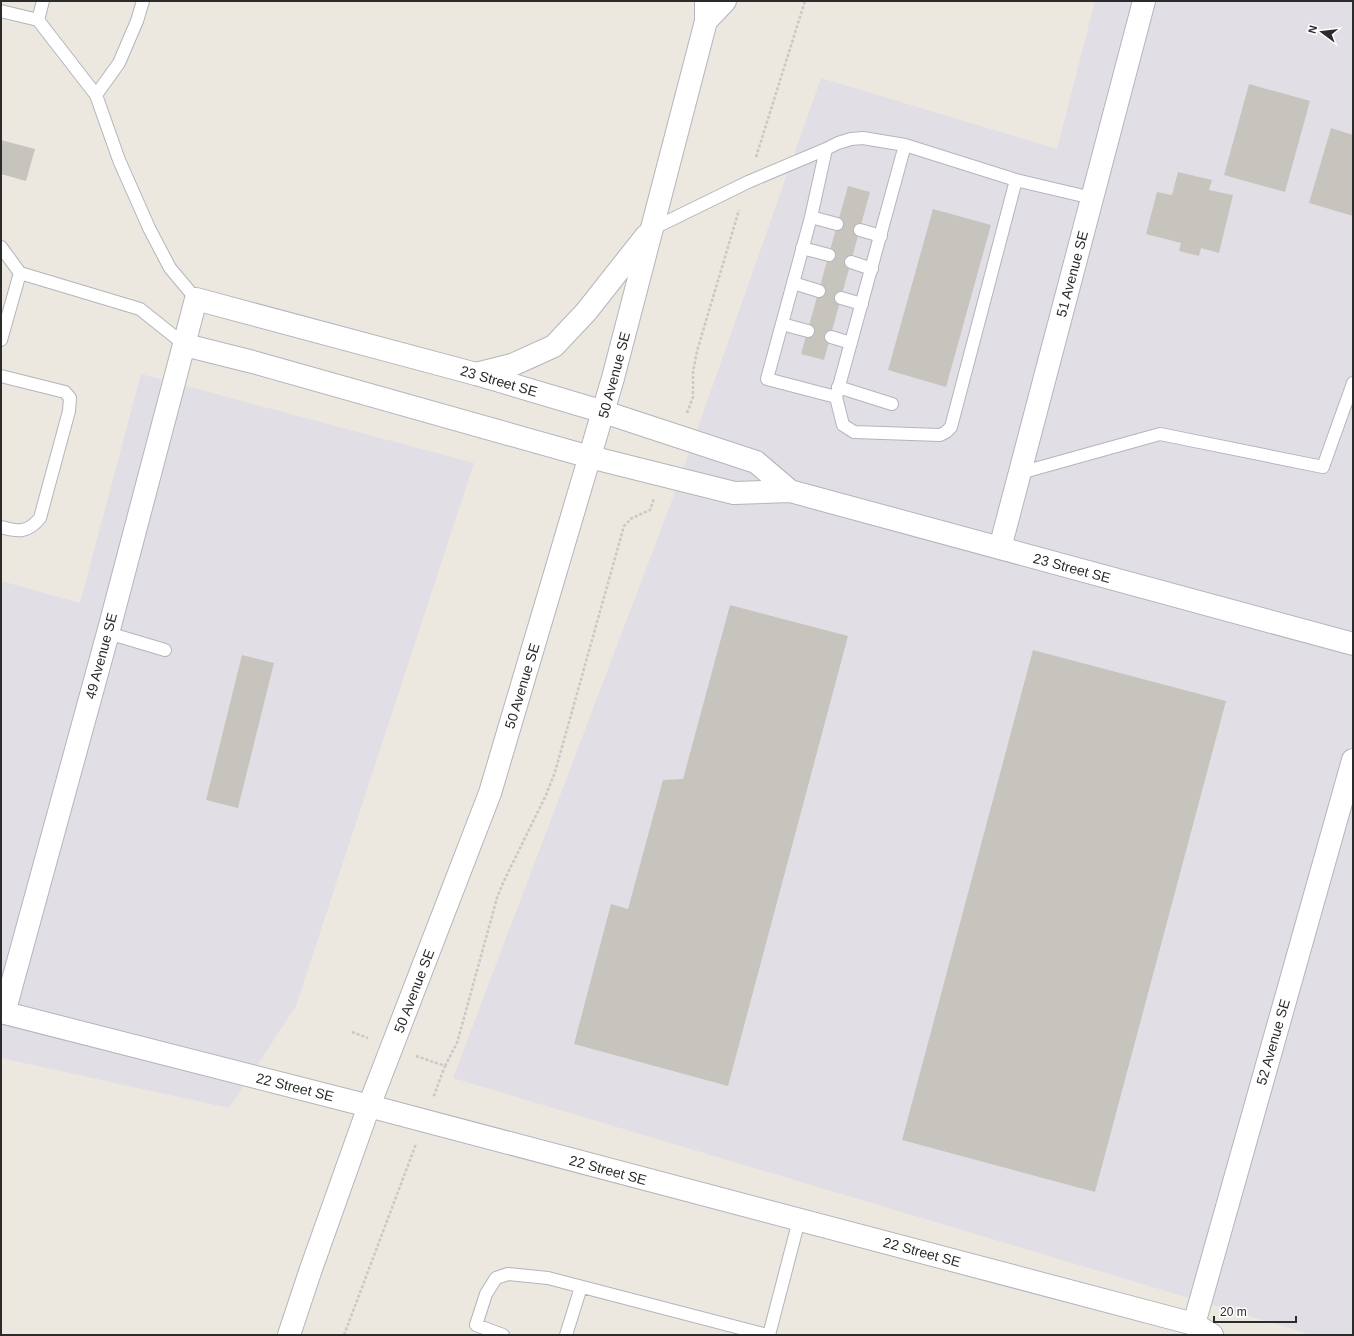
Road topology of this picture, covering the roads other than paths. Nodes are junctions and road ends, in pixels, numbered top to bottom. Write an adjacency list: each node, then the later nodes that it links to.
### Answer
1 (43, 1): 7 (lane)
2 (143, 1): 8 (lane)
3 (725, 1): 5 (street, 50 Avenue SE)
4 (1144, 1): 12 (street, 51 Avenue SE)
5 (706, 11): 15 (street, 50 Avenue SE)
6 (2, 15): 7 (lane)
7 (38, 20): 8 (lane)
8 (96, 95): 27 (lane)
9 (905, 145): 10 (lane); 11 (lane); 17 (lane)
10 (826, 149): 13 (lane); 15 (lane)
11 (1016, 180): 12 (lane); 38 (lane)
12 (1092, 198): 42 (street, 51 Avenue SE)
13 (811, 217): 14 (lane); 19 (lane)
14 (837, 224)
15 (652, 229): 35 (street); 40 (street, 50 Avenue SE)
16 (860, 230): 17 (lane)
17 (881, 236): 22 (lane)
18 (1, 247): 23 (lane)
19 (802, 248): 20 (lane); 24 (lane)
20 (829, 255)
21 (851, 262): 22 (lane)
22 (872, 269): 28 (lane)
23 (20, 273): 32 (lane); 34 (lane)
24 (793, 283): 25 (lane); 29 (lane)
25 (819, 291)
26 (841, 298): 28 (lane)
27 (196, 299): 34 (street, 49 Avenue SE); 35 (street, 23 Street SE)
28 (862, 304): 33 (lane)
29 (782, 324): 30 (lane); 38 (lane)
30 (808, 331)
31 (831, 337): 33 (lane)
32 (1, 340)
33 (851, 343): 38 (lane)
34 (185, 345): 41 (street, 23 Street SE); 46 (street, 49 Avenue SE)
35 (476, 374): 40 (street, 23 Street SE)
36 (1, 376): 44 (lane)
37 (1353, 383): 42 (lane)
38 (837, 392): 39 (lane)
39 (892, 404)
40 (604, 412): 41 (street, 50 Avenue SE); 43 (street, 23 Street SE)
41 (590, 457): 43 (street, 23 Street SE); 51 (street, 50 Avenue SE)
42 (1020, 473): 45 (street, 51 Avenue SE)
43 (790, 491): 45 (street, 23 Street SE)
44 (1, 527)
45 (1000, 548): 47 (street, 23 Street SE)
46 (108, 633): 48 (lane); 50 (street, 49 Avenue SE)
47 (1353, 644)
48 (165, 650)
49 (1353, 760): 54 (street, 52 Avenue SE)
50 (3, 1012): 51 (street, 22 Street SE)
51 (369, 1106): 52 (street, 22 Street SE); 55 (street, 50 Avenue SE)
52 (799, 1220): 54 (street, 22 Street SE); 58 (lane)
53 (581, 1287): 56 (lane); 57 (lane); 58 (lane)
54 (1194, 1324): 59 (street, 22 Street SE)
55 (289, 1335)
56 (503, 1335)
57 (566, 1335)
58 (768, 1335)
59 (1212, 1335)

